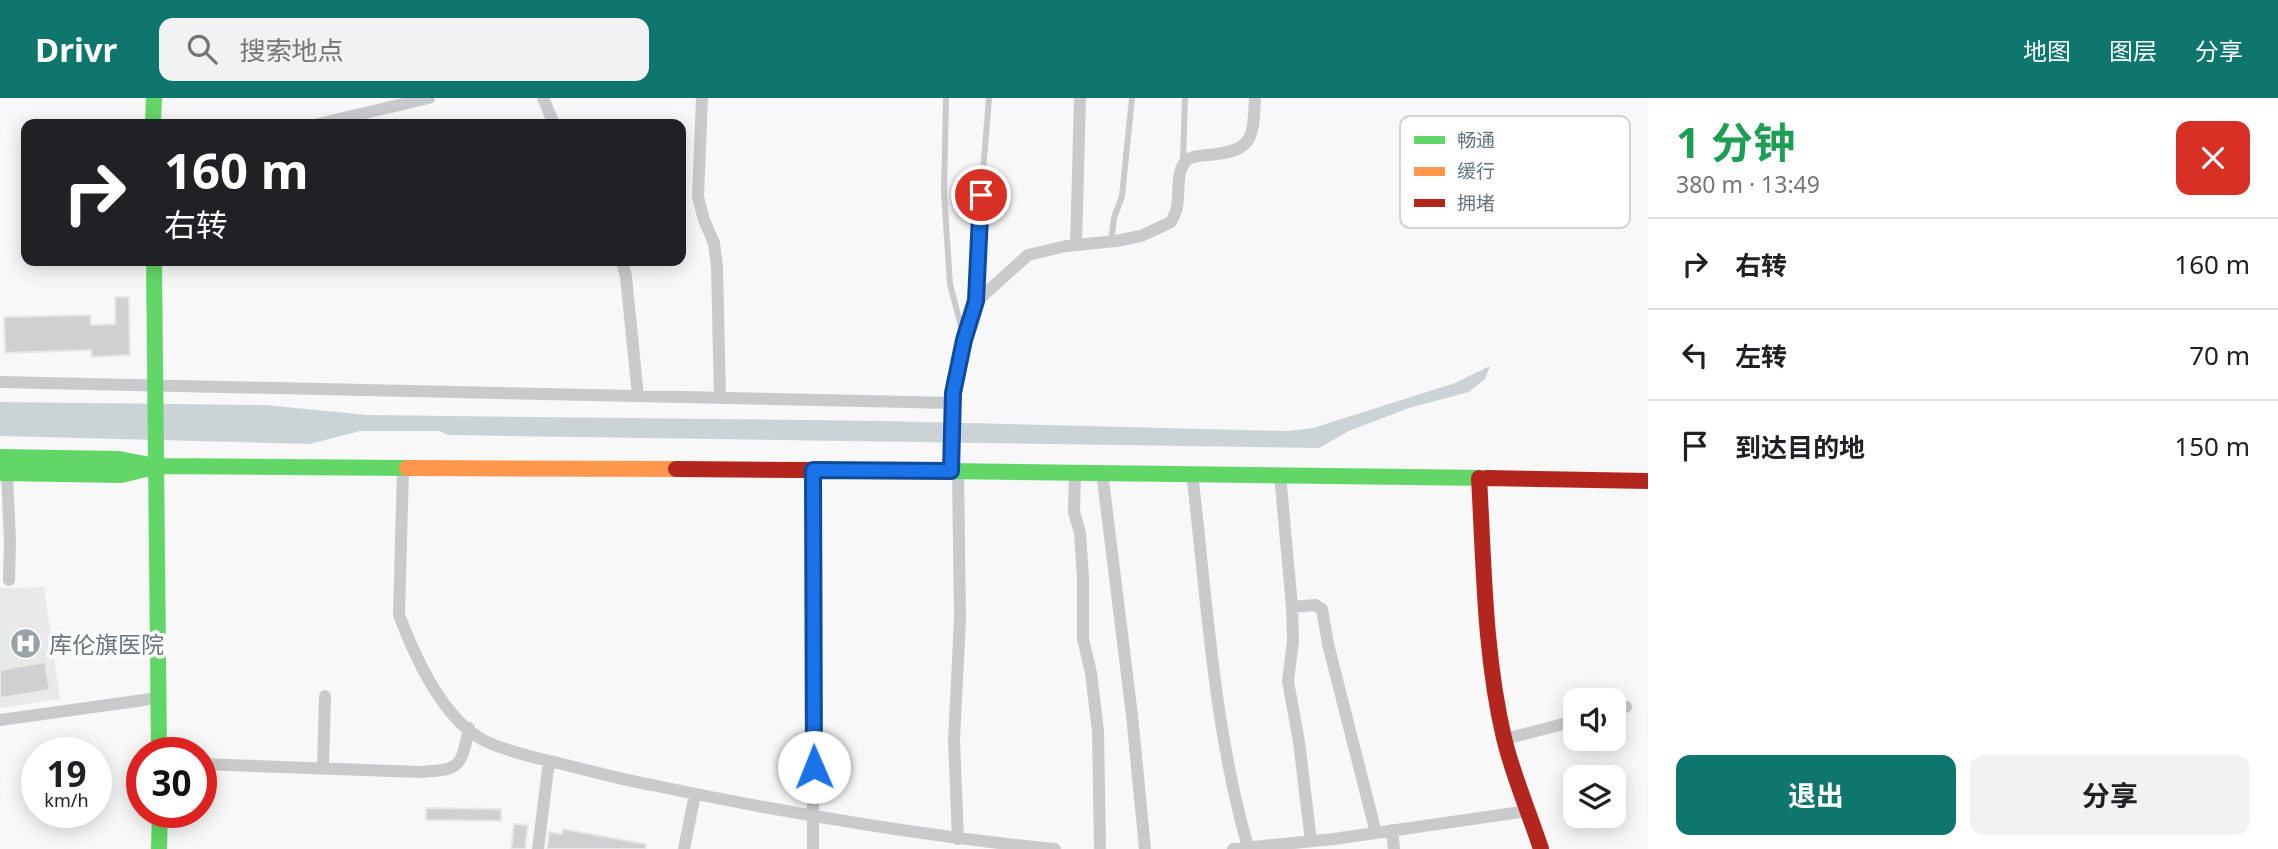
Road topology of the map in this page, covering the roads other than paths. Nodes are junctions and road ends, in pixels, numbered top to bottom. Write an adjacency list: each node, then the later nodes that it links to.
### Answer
1 (429, 98): 10 (street)
2 (543, 98): 11 (street)
3 (702, 98): 22 (street)
4 (946, 98): 18 (lane)
5 (1080, 98): 14 (street)
6 (1132, 98): 13 (lane)
7 (1185, 98): 12 (lane)
8 (1255, 98): 12 (street)
9 (989, 99): 17 (lane)
10 (339, 119)
11 (552, 119)
12 (1183, 167): 13 (street)
13 (1111, 242): 14 (street)
14 (1076, 245): 17 (street)
15 (154, 266): 20 (main road)
16 (623, 266): 21 (street)
17 (976, 301): 18 (street)
18 (964, 340): 23 (street)
19 (0, 382): 20 (street)
20 (156, 386): 21 (street); 25 (main road)
21 (638, 396): 22 (street)
22 (720, 398): 23 (street)
23 (953, 403): 28 (street)
24 (0, 457): 25 (main road)
25 (156, 466): 26 (main road); 32 (main road); 39 (main road)
26 (402, 468): 27 (main road); 42 (street)
27 (813, 470): 28 (main road); 50 (street)
28 (955, 471): 29 (main road); 54 (street)
29 (1074, 472): 30 (main road); 63 (street)
30 (1102, 472): 31 (main road); 64 (street)
31 (1192, 473): 33 (main road); 56 (street)
32 (4, 474): 36 (street)
33 (1280, 474): 34 (main road); 37 (street)
34 (1479, 478): 35 (main road); 44 (main road)
35 (1648, 481)
36 (9, 580)
37 (1292, 607): 53 (street); 55 (street)
38 (325, 695): 47 (street)
39 (158, 698): 40 (street); 43 (main road)
40 (0, 720)
41 (1563, 724): 44 (street)
42 (469, 728): 45 (street); 47 (street)
43 (159, 737)
44 (1505, 739): 49 (main road)
45 (550, 761): 48 (street); 59 (street)
46 (217, 765): 47 (street)
47 (323, 768)
48 (695, 794): 50 (street); 60 (street)
49 (1528, 811): 52 (street); 67 (main road)
50 (814, 816): 54 (street); 61 (street)
51 (160, 828): 58 (main road)
52 (1392, 830): 53 (street); 66 (street)
53 (1376, 833): 55 (street)
54 (958, 839): 62 (street)
55 (1311, 841): 57 (street)
56 (1248, 847): 57 (street); 65 (street)
57 (1266, 847)
58 (159, 849)
59 (538, 849)
60 (684, 849)
61 (813, 849)
62 (1055, 849)
63 (1101, 849)
64 (1146, 849)
65 (1233, 849)
66 (1394, 849)
67 (1541, 849)

